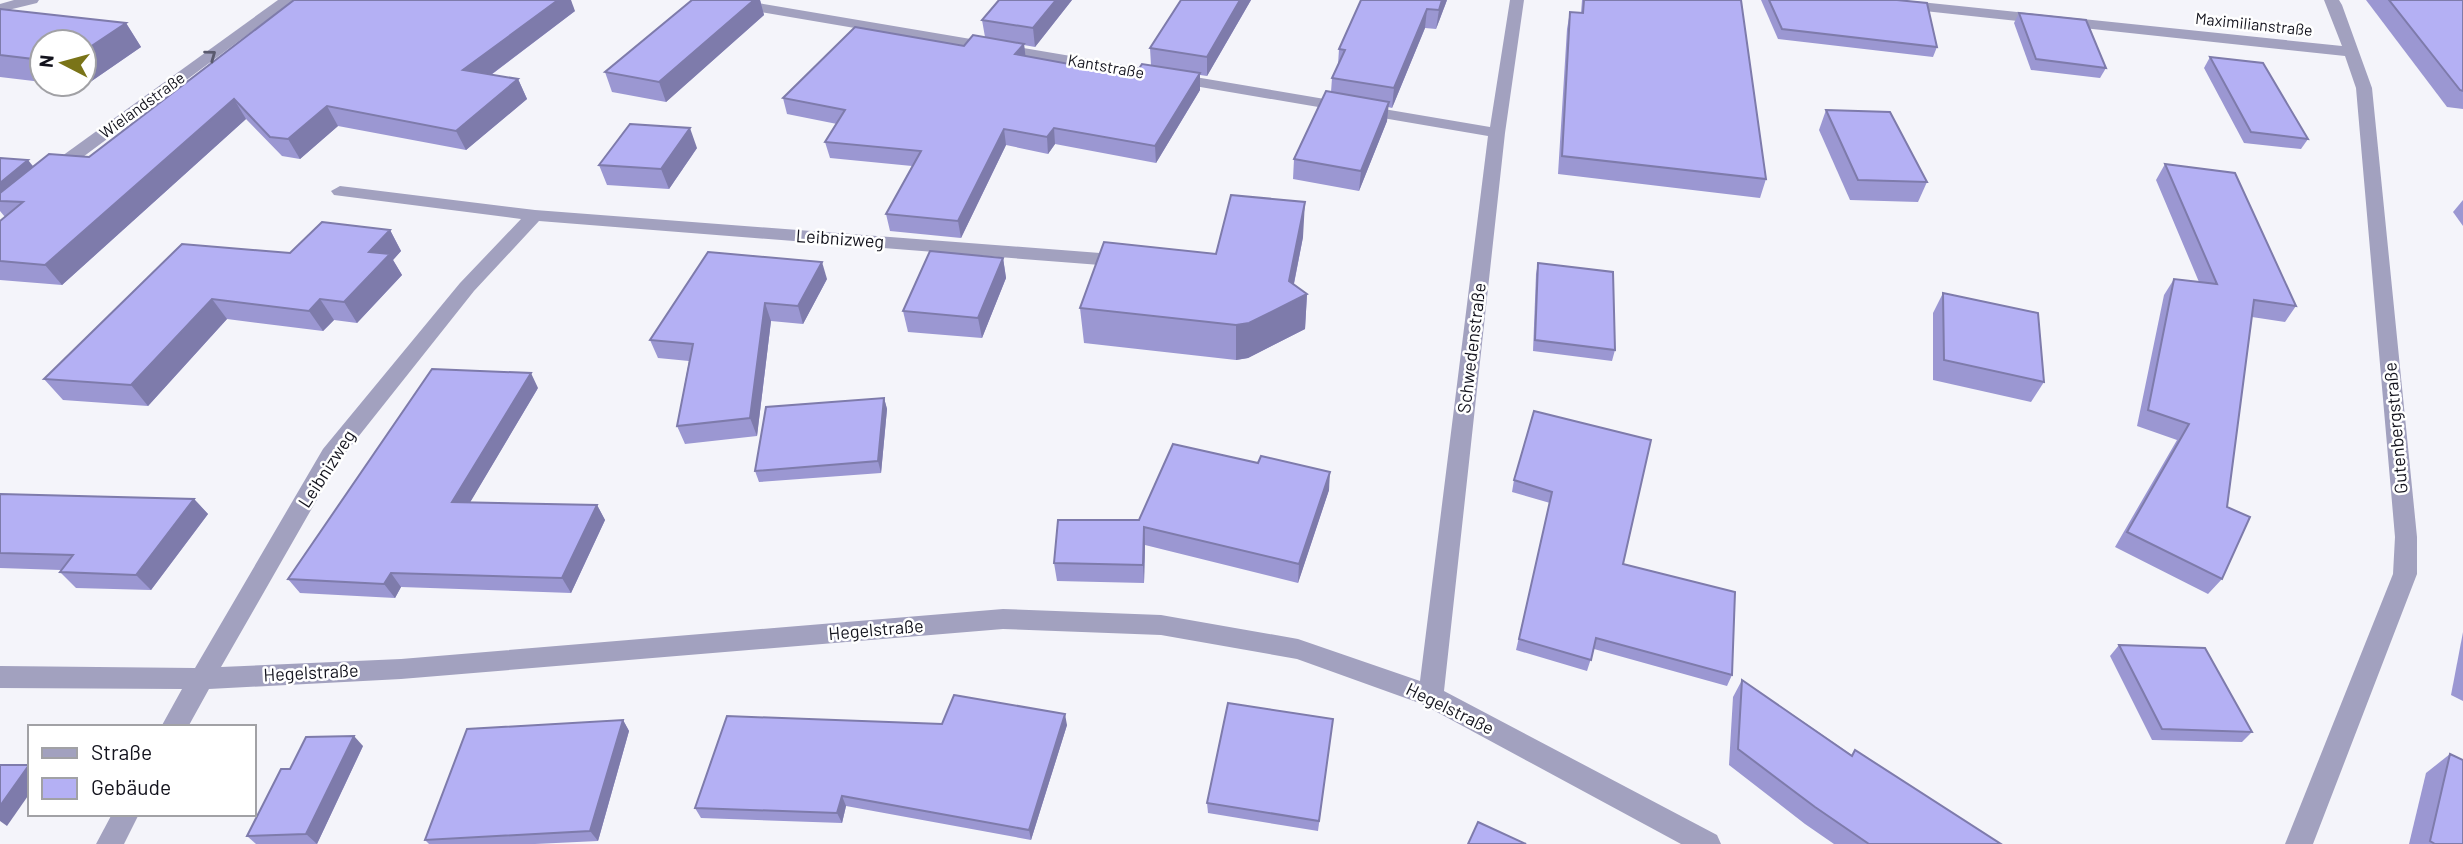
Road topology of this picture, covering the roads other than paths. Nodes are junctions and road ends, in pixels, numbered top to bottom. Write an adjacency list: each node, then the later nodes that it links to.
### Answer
1 (32, 0): 7 (street)
2 (287, 0): 10 (street, Wielandstraße, one-way to 2)
3 (714, 0): 9 (street, Kantstraße)
4 (1517, 0): 9 (street, Schwedenstraße)
5 (1859, 0): 8 (street, Maximilianstraße)
6 (2331, 0): 8 (street, Gutenbergstraße)
7 (0, 8)
8 (2352, 52): 21 (street, Gutenbergstraße)
9 (1497, 133): 16 (street, Schwedenstraße)
10 (40, 182)
11 (340, 191): 12 (street, Leibnizweg)
12 (535, 215): 13 (street, Leibnizweg); 15 (street, Leibnizweg)
13 (1146, 263)
14 (0, 677): 15 (street, Hegelstraße)
15 (201, 678): 16 (street, Hegelstraße); 17 (street, Leibnizweg)
16 (1431, 696): 20 (street, Hegelstraße)
17 (175, 725)
18 (125, 816): 19 (street)
19 (110, 844)
20 (1707, 844)
21 (2299, 844)

